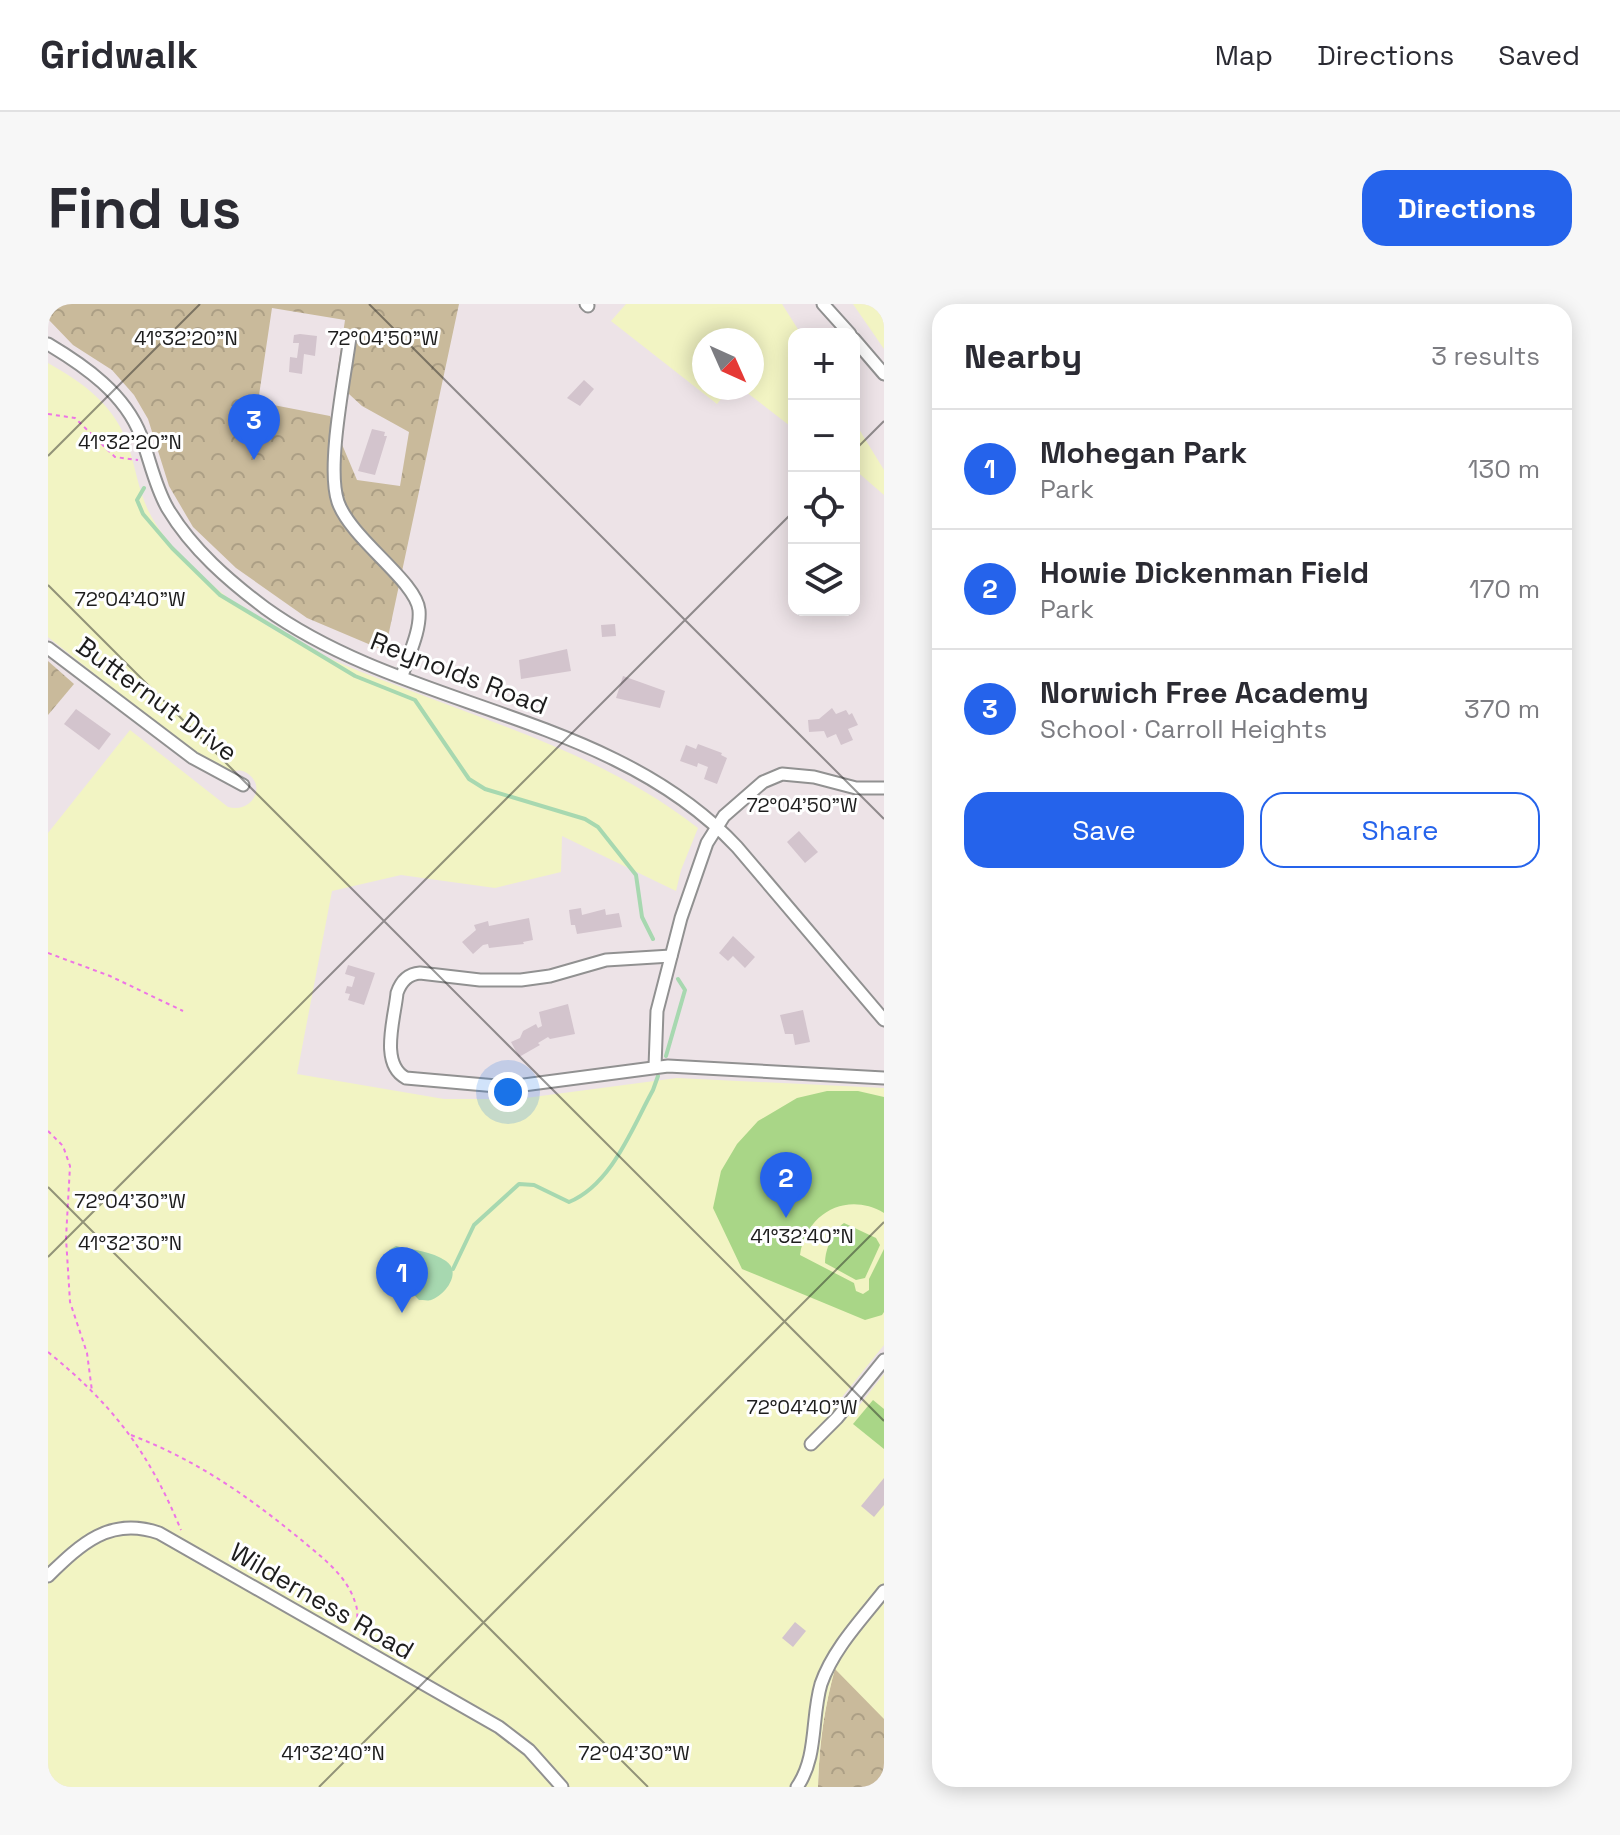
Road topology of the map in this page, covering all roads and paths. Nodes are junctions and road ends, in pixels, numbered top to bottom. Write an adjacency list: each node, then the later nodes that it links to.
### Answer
1 (823, 304): 2 (street)
2 (845, 328)
3 (350, 337): 10 (street)
4 (48, 344): 8 (street, Reynolds Road)
5 (860, 346): 6 (street)
6 (884, 374)
7 (48, 414): 8 (path)
8 (148, 457): 10 (street, Reynolds Road)
9 (48, 648): 11 (street, Butternut Drive)
10 (402, 676): 13 (street, Reynolds Road)
11 (243, 785)
12 (884, 788): 13 (street)
13 (716, 827): 15 (street); 17 (street, Reynolds Road)
14 (48, 953): 16 (path)
15 (671, 956): 18 (street); 18 (street)
16 (183, 1011)
17 (884, 1020)
18 (655, 1067): 19 (street)
19 (884, 1078)
20 (48, 1131): 23 (path)
21 (48, 1352): 23 (path)
22 (884, 1360): 25 (street)
23 (92, 1391): 24 (path)
24 (131, 1435): 26 (path); 29 (path)
25 (811, 1444)
26 (186, 1547): 27 (street, Wilderness Road); 29 (street, Wilderness Road)
27 (48, 1576)
28 (884, 1591): 31 (street)
29 (353, 1645): 30 (street, Wilderness Road)
30 (562, 1787)
31 (797, 1787)

